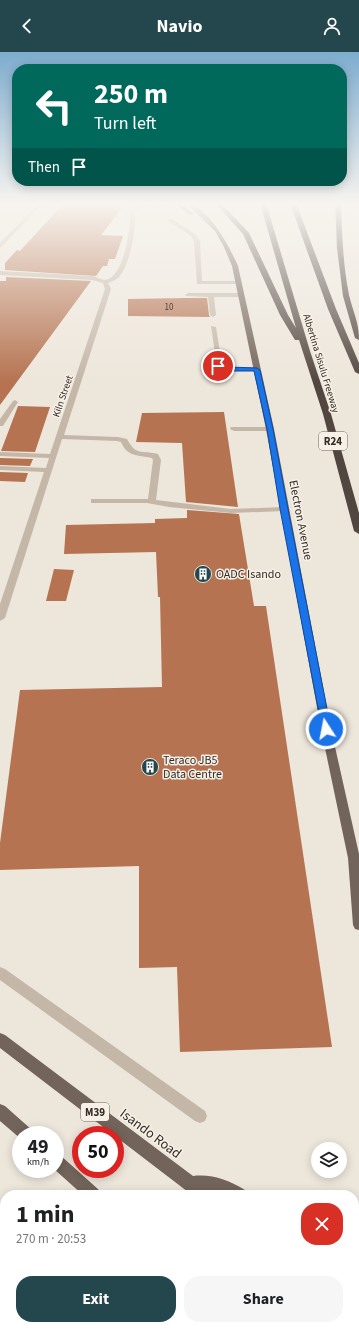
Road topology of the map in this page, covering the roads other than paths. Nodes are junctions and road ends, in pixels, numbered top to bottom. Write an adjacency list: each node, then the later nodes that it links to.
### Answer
1 (123, 263): 9 (street)
2 (198, 263): 10 (street)
3 (233, 263): 10 (main road, Electron Avenue)
4 (260, 263): 17 (highway)
5 (280, 263): 17 (highway, Albertina Sisulu Freeway / R24)
6 (315, 263): 19 (highway)
7 (342, 263): 16 (highway)
8 (0, 272): 9 (street)
9 (105, 282): 24 (street, Kiln Street)
10 (239, 283): 13 (main road, Electron Avenue)
11 (188, 295): 12 (street)
12 (211, 295): 13 (street); 14 (street)
13 (241, 295): 18 (main road, Electron Avenue)
14 (213, 315)
15 (213, 327): 18 (street)
16 (359, 338)
17 (306, 351): 32 (highway, Albertina Sisulu Freeway / R24)
18 (257, 370): 23 (main road, Electron Avenue)
19 (359, 372)
20 (15, 402): 21 (street)
21 (0, 424)
22 (234, 429): 23 (street)
23 (270, 429): 31 (main road, Electron Avenue)
24 (59, 437): 26 (street, Kiln Street); 30 (street)
25 (0, 454): 26 (street)
26 (53, 456): 28 (street, Kiln Street)
27 (0, 468): 28 (street)
28 (49, 470): 33 (street, Kiln Street)
29 (94, 501): 30 (street)
30 (152, 502): 31 (street)
31 (284, 509): 34 (main road, Electron Avenue)
32 (359, 531)
33 (0, 618)
34 (354, 858): 35 (main road, Electron Avenue); 36 (main road, Electron Avenue)
35 (359, 870)
36 (359, 925)
37 (0, 972): 40 (street)
38 (0, 1040): 43 (main road, Isando Road / M39)
39 (0, 1111): 41 (main road)
40 (200, 1116)
41 (17, 1126)
42 (64, 1168): 44 (main road)
43 (191, 1184): 45 (main road, Isando Road / M39); 46 (main road)
44 (88, 1190)
45 (199, 1190)
46 (231, 1190)

